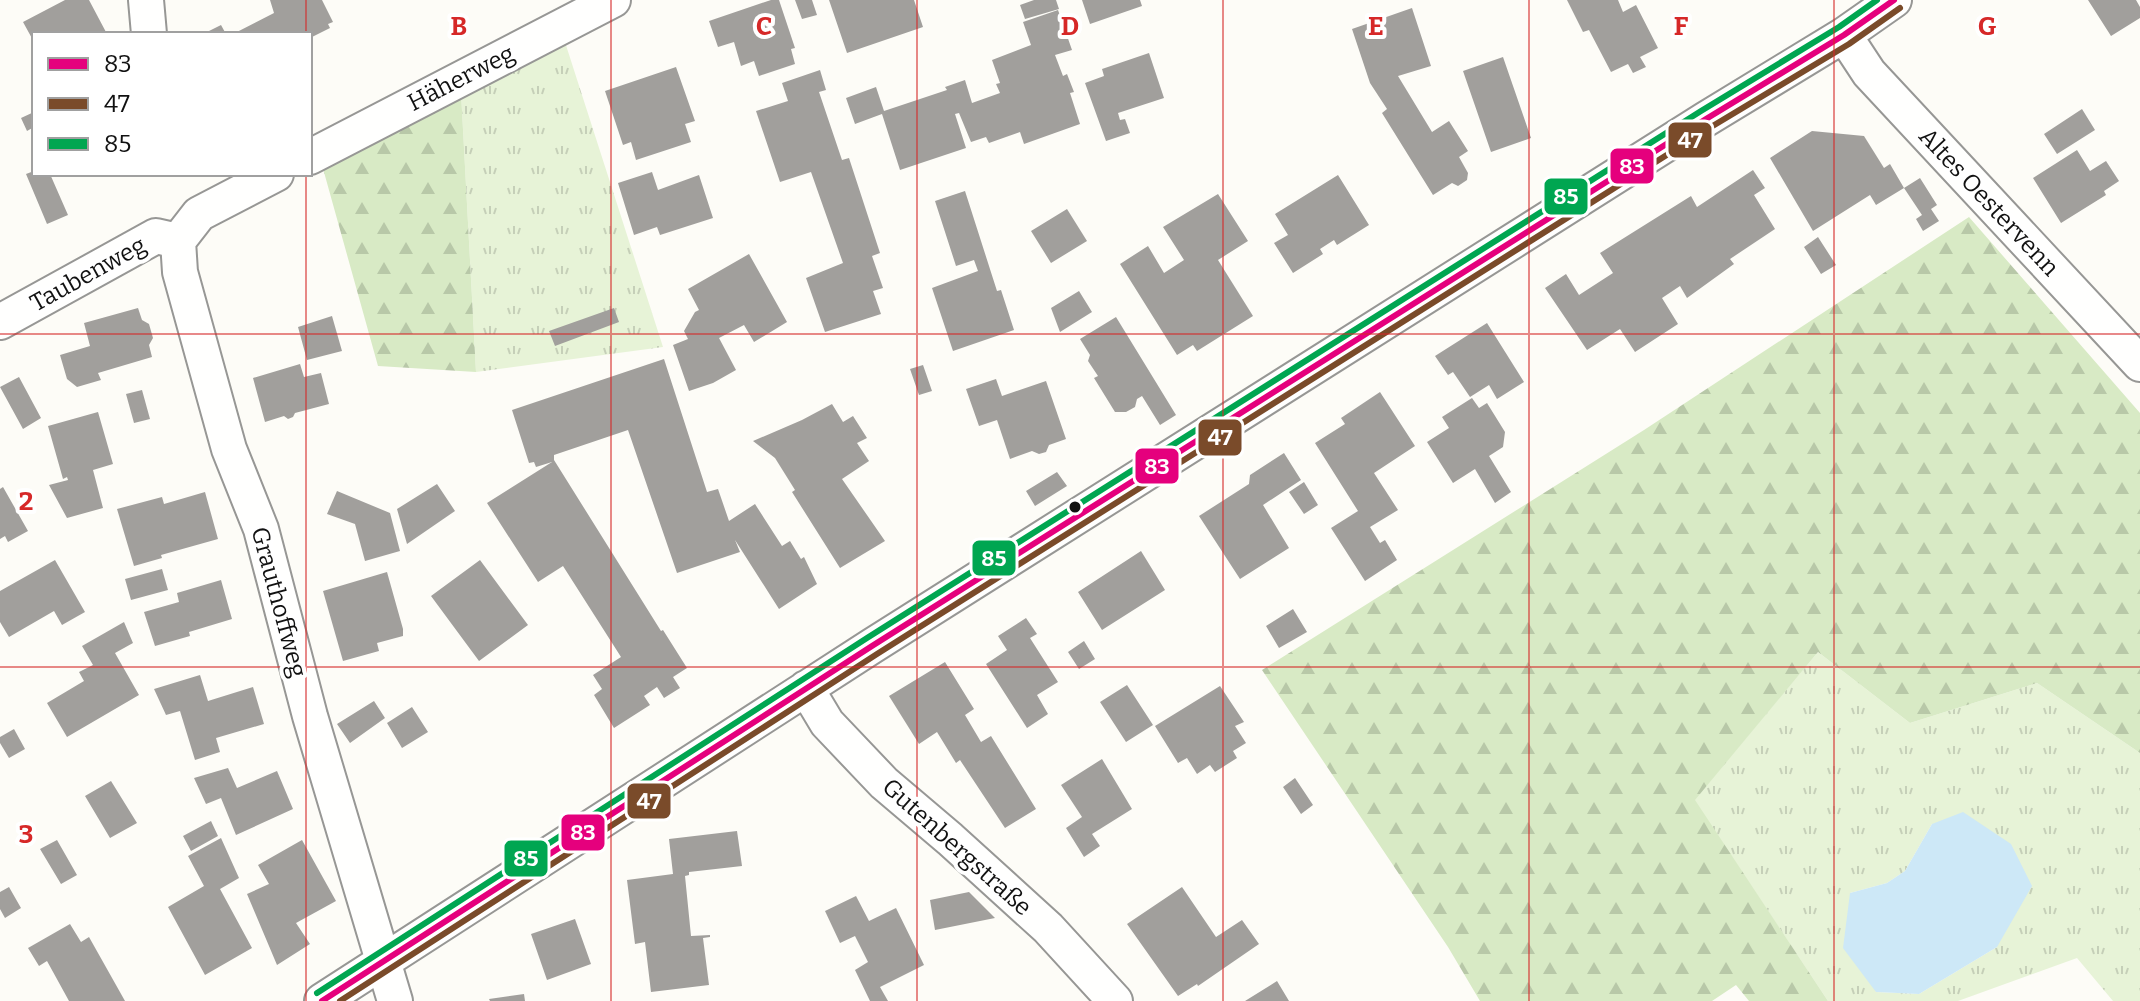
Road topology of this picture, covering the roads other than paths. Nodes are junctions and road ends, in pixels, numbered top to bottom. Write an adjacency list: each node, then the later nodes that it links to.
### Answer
1 (146, 0): 4 (street)
2 (613, 0): 6 (street, Häherweg)
3 (1894, 0): 5 (street)
4 (149, 32)
5 (1844, 35): 10 (street, Altes Oestervenn); 11 (street)
6 (312, 156)
7 (272, 176): 8 (street)
8 (178, 241): 9 (street, Taubenweg); 12 (street, Grauthoffweg)
9 (0, 322)
10 (2140, 364)
11 (806, 688): 12 (street); 15 (street, Gutenbergstraße)
12 (382, 964): 13 (street); 14 (street, Grauthoffweg)
13 (322, 1001)
14 (395, 1001)
15 (1115, 1001)

